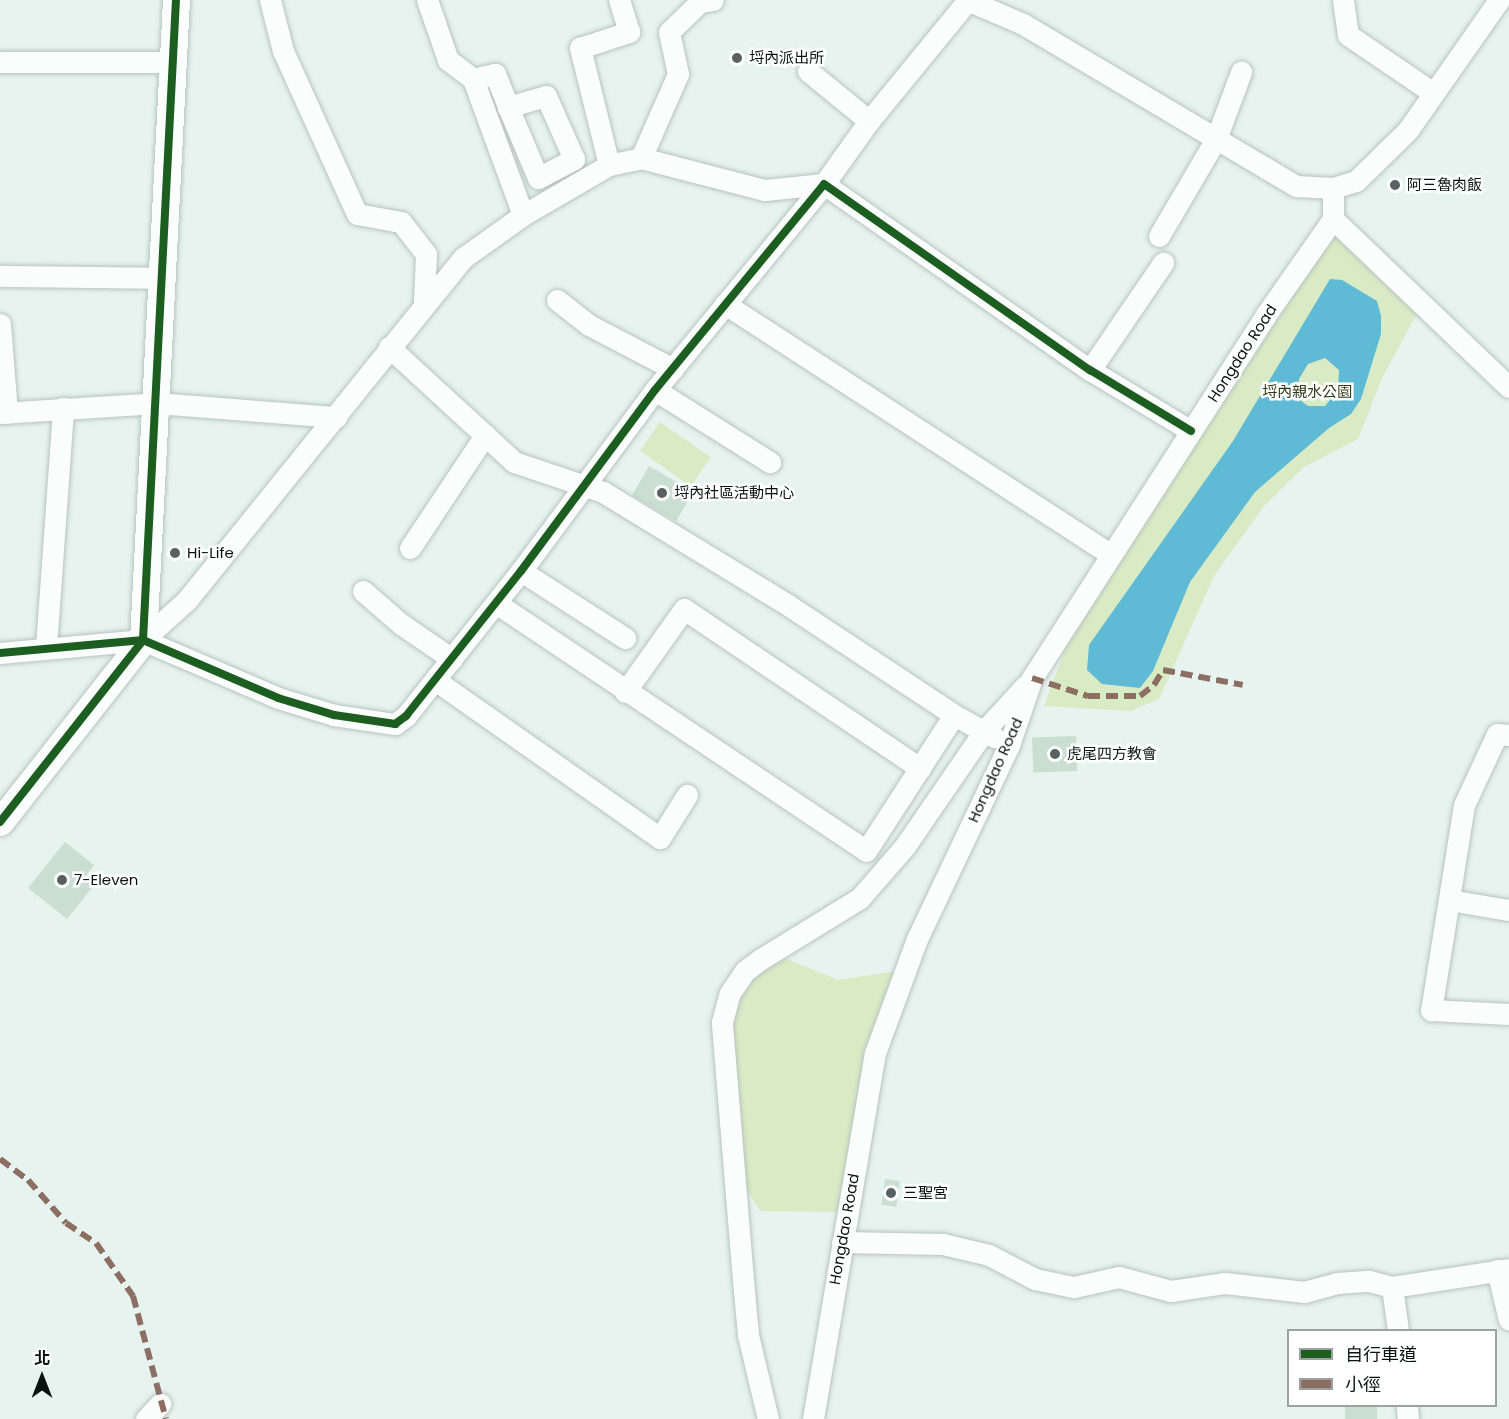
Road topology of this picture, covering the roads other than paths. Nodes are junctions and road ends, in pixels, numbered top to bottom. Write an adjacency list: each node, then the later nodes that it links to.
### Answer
1 (176, 0): 9 (main road)
2 (270, 0): 29 (street)
3 (427, 0): 13 (street)
4 (619, 0): 19 (street)
5 (713, 0): 18 (street)
6 (967, 0): 16 (street); 17 (street)
7 (1343, 0): 14 (street)
8 (1499, 0): 14 (street)
9 (173, 62): 10 (street); 27 (main road)
10 (0, 63)
11 (808, 71): 16 (street)
12 (1240, 72): 17 (street)
13 (473, 79): 15 (street); 22 (street)
14 (1432, 92): 21 (street)
15 (508, 107)
16 (869, 121): 20 (street)
17 (1216, 139): 21 (street); 24 (street)
18 (641, 158): 19 (street); 20 (street)
19 (609, 165): 22 (street)
20 (824, 184): 30 (street); 34 (street)
21 (1333, 188): 23 (street)
22 (522, 215): 29 (street)
23 (1333, 219): 35 (street); 41 (street, Hongdao Road)
24 (1160, 236)
25 (1163, 264): 34 (street)
26 (0, 276): 27 (street)
27 (163, 278): 37 (main road)
28 (557, 300): 33 (street)
29 (424, 302): 32 (street)
30 (725, 304): 33 (street); 46 (street)
31 (0, 324): 39 (street)
32 (389, 347): 40 (street); 42 (street)
33 (673, 369): 36 (street)
34 (1090, 370): 41 (street)
35 (1509, 387)
36 (655, 390): 43 (street); 44 (street)
37 (157, 403): 38 (street); 40 (street); 51 (main road)
38 (63, 408): 39 (street); 52 (street)
39 (3, 413)
40 (336, 417): 51 (street)
41 (1191, 431): 46 (street, Hongdao Road)
42 (485, 435): 44 (street); 45 (street)
43 (770, 462)
44 (583, 484): 47 (street); 58 (street)
45 (410, 548)
46 (1111, 555): 55 (street, Hongdao Road)
47 (521, 571): 49 (street); 50 (street)
48 (363, 591): 54 (street)
49 (496, 603): 54 (street); 57 (street)
50 (625, 638)
51 (143, 640): 52 (street); 56 (street); 64 (main road)
52 (46, 647): 53 (street)
53 (0, 653)
54 (452, 658): 56 (street)
55 (1032, 678): 59 (street); 61 (street, Hongdao Road)
56 (435, 680): 63 (street)
57 (625, 692): 62 (street); 62 (street)
58 (954, 715): 59 (street); 62 (street)
59 (984, 731): 61 (street); 73 (street)
60 (1509, 735): 65 (street)
61 (1009, 746): 68 (street, Hongdao Road)
62 (920, 768)
63 (687, 795)
64 (0, 822)
65 (1449, 900): 66 (street); 67 (street)
66 (1509, 910)
67 (1509, 1014)
68 (842, 1242): 70 (street); 74 (street, Hongdao Road)
69 (1503, 1269): 70 (street); 71 (street)
70 (1392, 1287): 72 (street)
71 (1509, 1320)
72 (1398, 1329)
73 (768, 1419)
74 (813, 1419)

